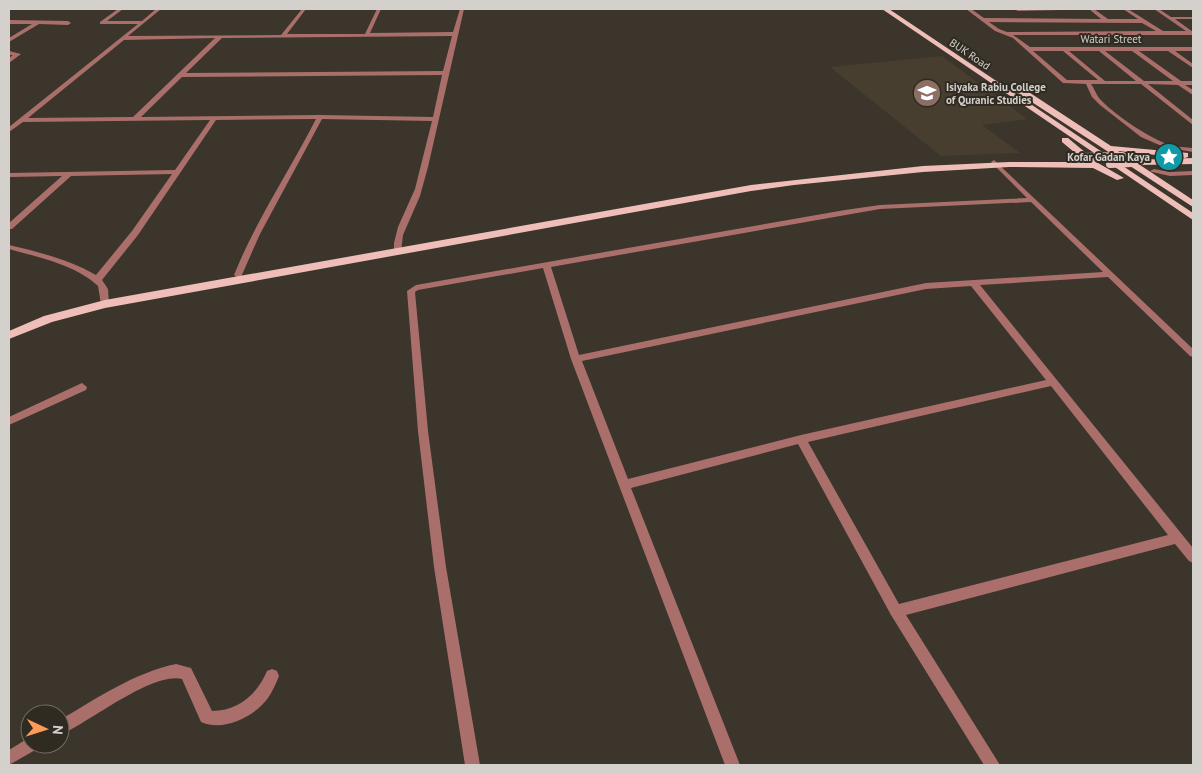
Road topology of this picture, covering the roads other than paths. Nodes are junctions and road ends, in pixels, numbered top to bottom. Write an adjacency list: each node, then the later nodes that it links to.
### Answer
1 (47, 9): 2 (street)
2 (52, 9): 3 (street)
3 (87, 9)
4 (121, 9): 26 (street)
5 (159, 9): 26 (street)
6 (304, 9): 37 (street)
7 (379, 9): 36 (street)
8 (462, 9): 34 (street)
9 (885, 9): 50 (main road, BUK Road)
10 (896, 9): 50 (main road, BUK Road)
11 (968, 9): 19 (street)
12 (1017, 9): 13 (street); 20 (street)
13 (1060, 9): 22 (street)
14 (1091, 9): 23 (street)
15 (1125, 9): 24 (street)
16 (1156, 9): 17 (street)
17 (1170, 18): 18 (street); 33 (street)
18 (1193, 18)
19 (984, 20): 20 (street); 29 (street)
20 (1032, 20): 21 (street)
21 (1057, 20): 22 (street); 30 (street)
22 (1075, 20): 23 (street)
23 (1107, 21): 24 (street)
24 (1143, 21): 32 (street)
25 (9, 22): 27 (street)
26 (143, 22): 38 (street)
27 (38, 23): 28 (street); 40 (street)
28 (68, 23)
29 (1007, 33): 30 (street); 42 (street)
30 (1072, 33): 31 (street)
31 (1129, 33): 32 (street); 39 (street)
32 (1162, 33): 33 (street)
33 (1193, 33)
34 (454, 34): 36 (street); 53 (street)
35 (221, 36): 37 (street); 38 (street); 54 (street)
36 (366, 36): 37 (street)
37 (282, 37)
38 (124, 38): 65 (street)
39 (1136, 38)
40 (9, 40)
41 (1144, 43): 46 (street)
42 (1029, 48): 43 (street, Watari Street); 55 (street)
43 (1064, 48): 44 (street, Watari Street); 56 (street)
44 (1100, 48): 45 (street, Watari Street); 57 (street)
45 (1133, 48): 46 (street, Watari Street); 58 (street)
46 (1151, 48): 47 (street, Watari Street)
47 (1169, 49): 48 (street, Watari Street); 52 (street)
48 (1193, 49)
49 (9, 52): 51 (street)
50 (965, 60): 68 (main road); 72 (main road); 84 (main road, BUK Road); 85 (main road, BUK Road)
51 (9, 61)
52 (1192, 64)
53 (446, 73): 54 (street); 64 (street)
54 (179, 75): 63 (street)
55 (1088, 83): 56 (street); 69 (street)
56 (1104, 83): 57 (street)
57 (1142, 83): 58 (street); 66 (street)
58 (1180, 83): 59 (street); 60 (street)
59 (1193, 83)
60 (1193, 93)
61 (215, 117): 62 (street); 63 (street); 77 (street)
62 (320, 117): 64 (street); 92 (street)
63 (135, 119): 65 (street)
64 (435, 119): 89 (street)
65 (21, 120): 67 (street)
66 (1193, 123)
67 (9, 130)
68 (1106, 146): 70 (main road); 71 (main road)
69 (1193, 150)
70 (1189, 155): 71 (main road)
71 (1122, 156): 72 (main road, bridge); 74 (main road)
72 (1084, 157): 75 (main road); 76 (main road)
73 (1193, 162): 74 (main road); 81 (main road)
74 (1132, 163): 76 (main road, bridge); 81 (main road)
75 (996, 164): 76 (main road); 82 (street); 89 (main road)
76 (1095, 165): 87 (main road)
77 (177, 172): 79 (street); 93 (street)
78 (1193, 173): 81 (street)
79 (68, 174): 80 (street); 86 (street)
80 (9, 175)
81 (1155, 175): 83 (main road)
82 (1033, 200): 90 (street); 91 (street)
83 (1193, 204)
84 (1193, 210)
85 (1193, 217)
86 (9, 227)
87 (1193, 227)
88 (9, 247): 93 (street)
89 (397, 248): 92 (main road); 95 (main road)
90 (546, 265): 99 (street); 112 (street)
91 (1111, 274): 94 (street); 98 (street)
92 (238, 275): 95 (main road)
93 (97, 280): 95 (street)
94 (973, 282): 99 (street); 100 (street)
95 (105, 301): 96 (main road); 97 (main road)
96 (9, 329)
97 (9, 335)
98 (1193, 354)
99 (576, 359): 104 (street)
100 (1054, 382): 103 (street); 105 (street)
101 (82, 387): 102 (street)
102 (9, 421)
103 (800, 439): 104 (street); 107 (street)
104 (624, 485): 113 (street)
105 (1178, 538): 106 (street); 107 (street)
106 (1193, 557)
107 (896, 611): 114 (street)
108 (272, 676): 109 (street)
109 (70, 722)
110 (20, 751): 111 (street)
111 (9, 758)
112 (472, 765)
113 (732, 765)
114 (992, 765)

